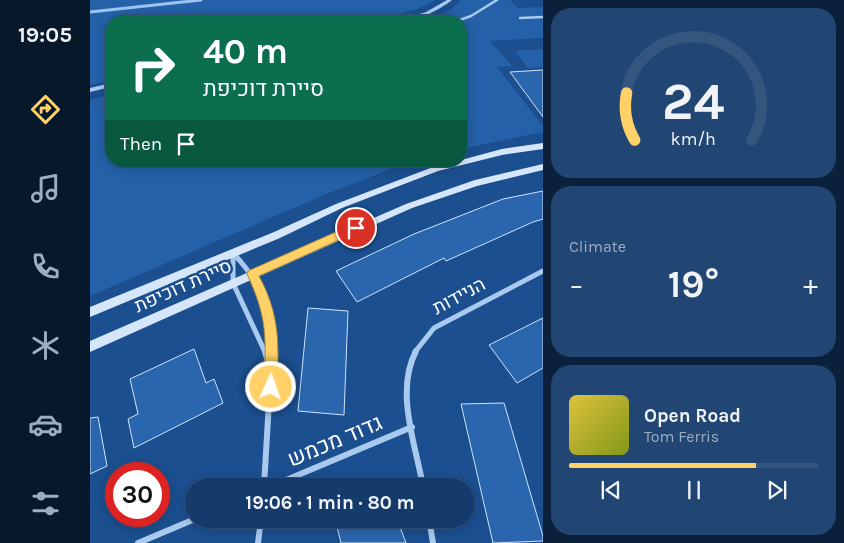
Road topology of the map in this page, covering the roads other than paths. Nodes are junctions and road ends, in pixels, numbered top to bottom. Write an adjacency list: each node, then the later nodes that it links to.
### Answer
1 (450, 0): 3 (street)
2 (497, 0): 5 (lane)
3 (421, 15)
4 (543, 17): 6 (lane)
5 (467, 18)
6 (520, 18)
7 (105, 86): 8 (street)
8 (90, 90)
9 (543, 146): 10 (main road, סיירת דוכיפת)
10 (467, 161)
11 (444, 167): 13 (main road, סיירת דוכיפת)
12 (543, 167): 15 (main road, סיירת דוכיפת)
13 (233, 253): 15 (street); 16 (street); 17 (main road, סיירת דוכיפת)
14 (543, 271): 20 (street, הניידות)
15 (252, 274): 16 (main road, סיירת דוכיפת); 19 (street)
16 (233, 283): 18 (main road, סיירת דוכיפת); 19 (street)
17 (90, 312)
18 (90, 347)
19 (272, 376): 21 (street)
20 (412, 427): 22 (street, גדוד מכמש); 23 (street, הניידות)
21 (265, 478)
22 (291, 478)
23 (422, 478)
24 (185, 523): 27 (street)
25 (260, 528): 28 (street)
26 (430, 528): 29 (street)
27 (138, 543)
28 (258, 543)
29 (433, 543)

